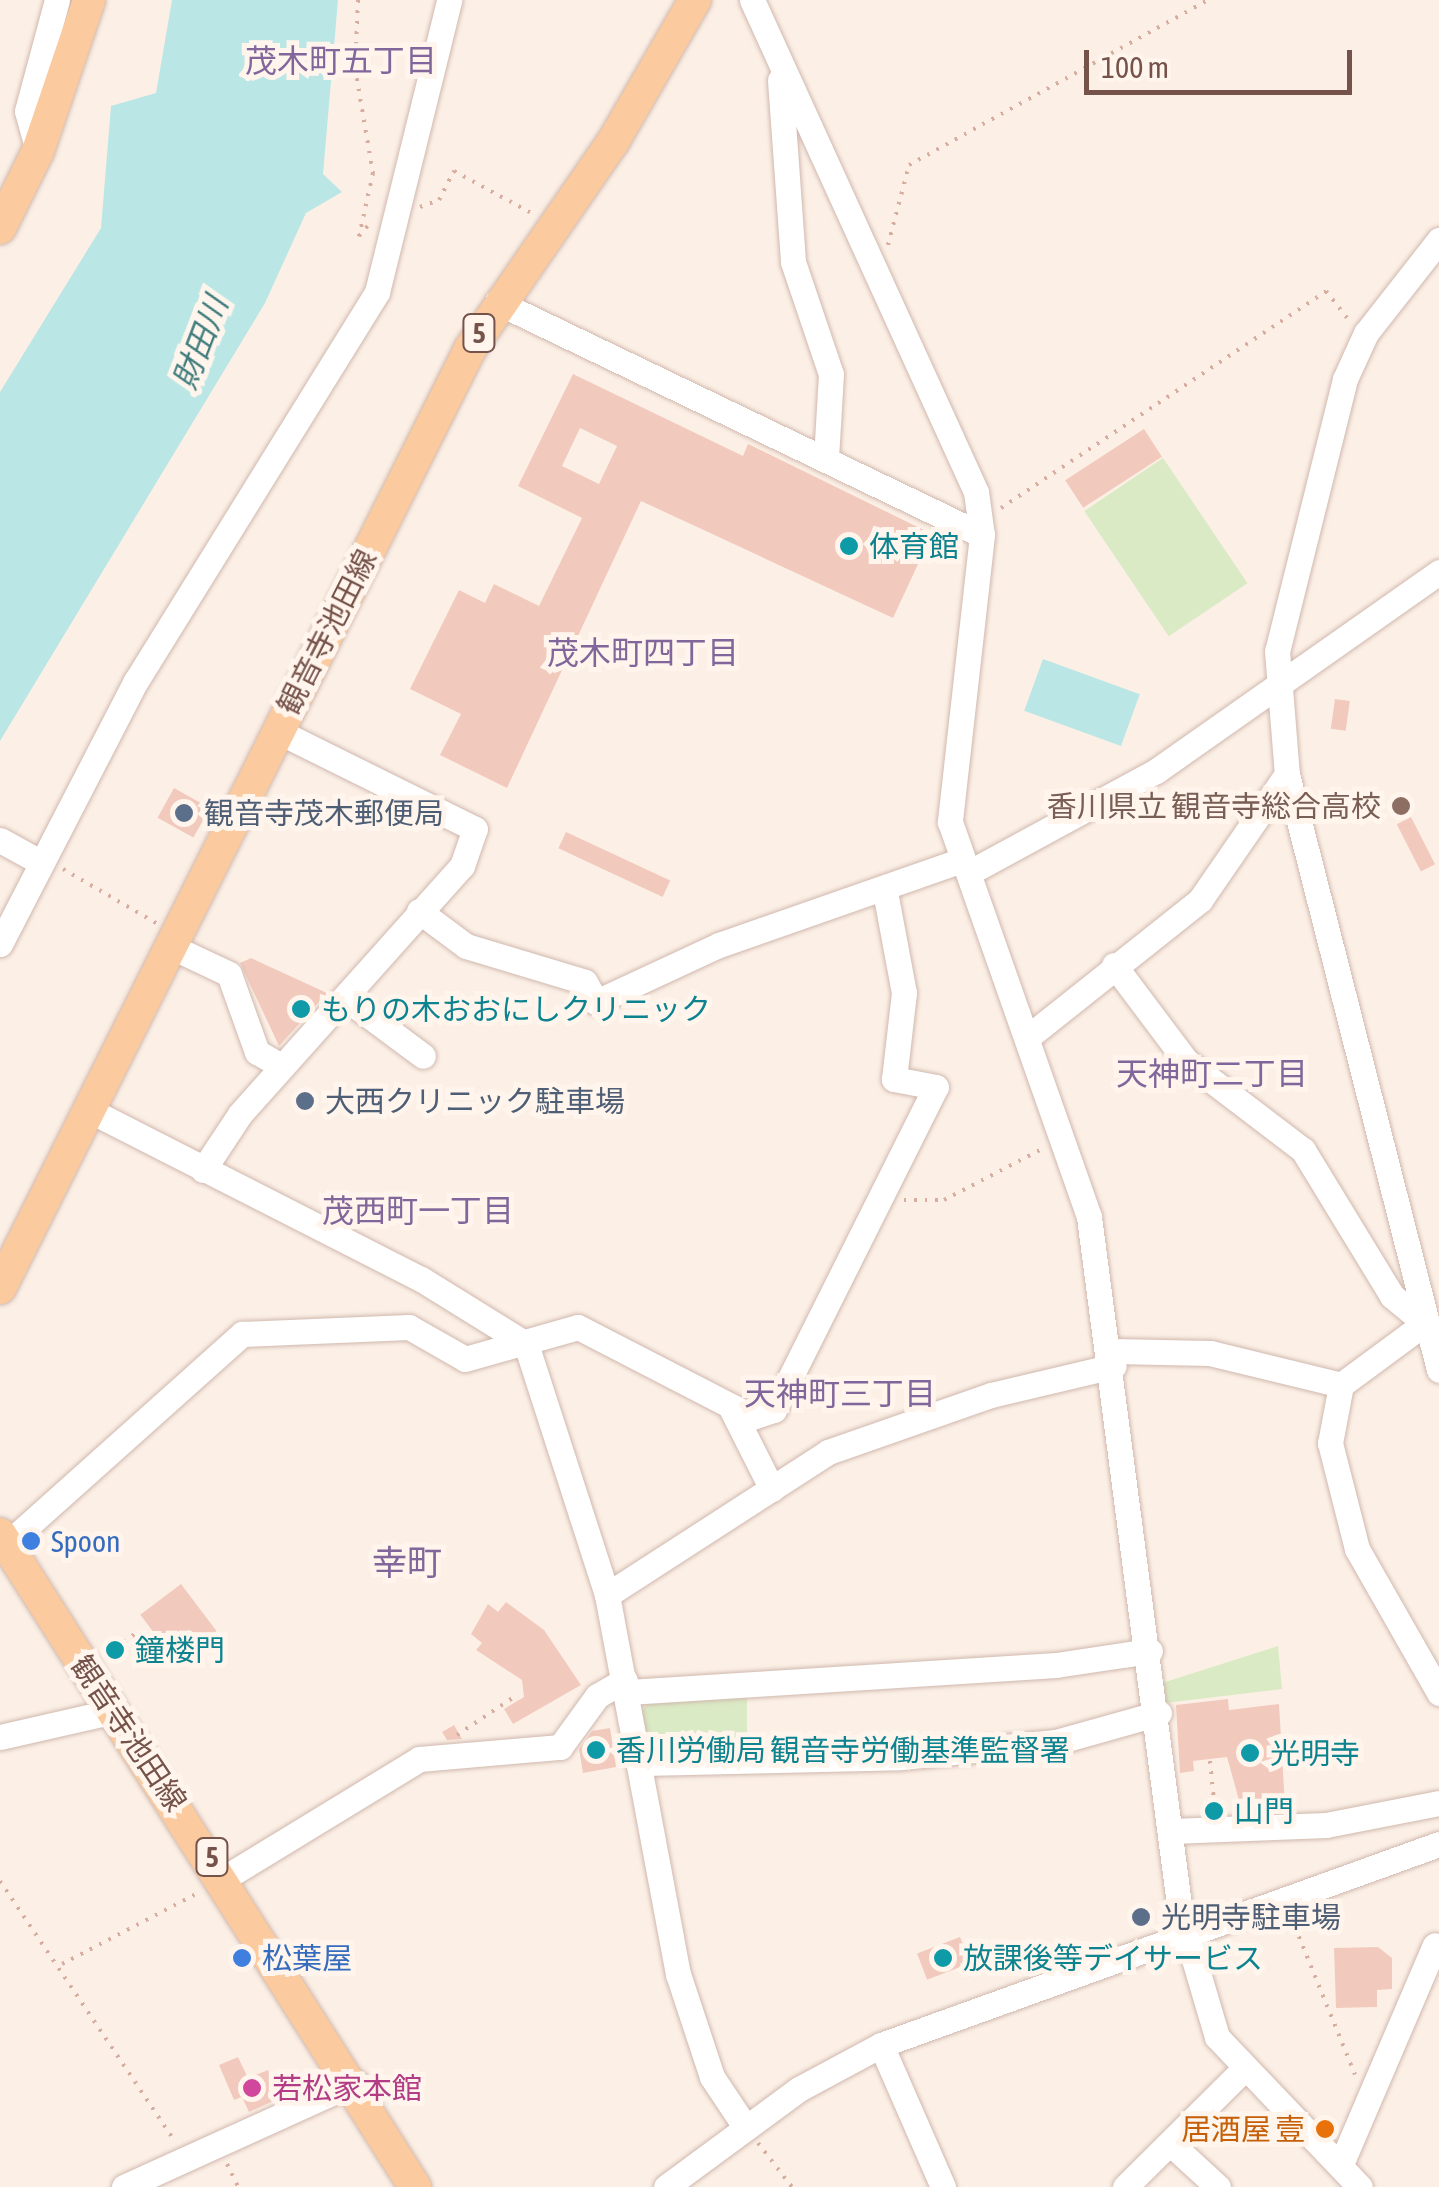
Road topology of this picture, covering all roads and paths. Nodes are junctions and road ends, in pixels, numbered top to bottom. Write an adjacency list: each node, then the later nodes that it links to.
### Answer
1 (58, 0): 9 (street)
2 (89, 0): 9 (main road)
3 (358, 0): 10 (path)
4 (449, 0): 10 (street)
5 (695, 0): 11 (main road, 観音寺池田線 / 5)
6 (752, 0): 8 (street)
7 (1208, 0): 14 (path)
8 (779, 64): 14 (street); 17 (street)
9 (46, 89): 12 (main road)
10 (393, 204): 11 (path); 24 (street)
11 (554, 226): 15 (main road, 観音寺池田線 / 5)
12 (0, 228)
13 (1439, 240): 16 (street)
14 (865, 247): 18 (street)
15 (497, 302): 17 (street); 21 (main road, 観音寺池田線 / 5)
16 (1366, 334): 18 (path); 20 (street)
17 (826, 457): 18 (street)
18 (982, 526): 25 (street)
19 (1439, 572): 20 (street)
20 (1277, 688): 22 (street); 25 (street)
21 (278, 731): 27 (street); 28 (main road, 観音寺池田線 / 5)
22 (1287, 774): 30 (street); 40 (street)
23 (0, 840): 24 (street)
24 (52, 859): 28 (path); 29 (street)
25 (966, 866): 26 (street); 32 (street)
26 (885, 891): 27 (street); 38 (street)
27 (419, 912): 31 (street)
28 (175, 941): 34 (street); 35 (main road, 観音寺池田線 / 5)
29 (0, 944)
30 (1114, 966): 32 (street); 40 (street)
31 (345, 998): 33 (street); 34 (street)
32 (1028, 1036): 36 (street)
33 (423, 1056)
34 (281, 1066): 37 (street)
35 (89, 1110): 37 (street); 39 (main road, 観音寺池田線 / 5)
36 (1066, 1137): 38 (path); 42 (street)
37 (203, 1170): 41 (street)
38 (885, 1202): 45 (street)
39 (0, 1288)
40 (1428, 1308): 43 (street); 44 (street)
41 (526, 1344): 45 (street); 47 (street); 48 (street)
42 (1114, 1359): 44 (street); 46 (street); 50 (street)
43 (1439, 1370)
44 (1341, 1385): 53 (street)
45 (730, 1406): 46 (street)
46 (772, 1490): 48 (street)
47 (3, 1539): 55 (main road, 観音寺池田線 / 5)
48 (608, 1595): 52 (street)
49 (136, 1634): 51 (path)
50 (1150, 1651): 52 (street); 56 (street)
51 (100, 1660)
52 (627, 1686): 59 (street); 65 (street)
53 (1439, 1693)
54 (514, 1697): 58 (path)
55 (114, 1711): 57 (street); 65 (main road, 観音寺池田線 / 5)
56 (1158, 1713): 59 (street); 62 (street)
57 (0, 1738)
58 (451, 1738)
59 (643, 1762): 75 (street)
60 (1210, 1762): 63 (path)
61 (1439, 1803): 63 (street)
62 (1172, 1831): 63 (street); 68 (street)
63 (1217, 1831)
64 (1439, 1844): 67 (street)
65 (226, 1877): 70 (path); 73 (main road, 観音寺池田線 / 5)
66 (0, 1881): 70 (path)
67 (1285, 1898): 68 (street); 74 (path)
68 (1186, 1932): 71 (street); 72 (street)
69 (1434, 1946): 74 (street)
70 (62, 1964): 79 (path)
71 (881, 2045): 75 (street); 85 (street)
72 (1245, 2068): 76 (street); 78 (street)
73 (355, 2082): 77 (street); 82 (main road, 観音寺池田線 / 5)
74 (1368, 2089): 78 (street)
75 (744, 2125): 83 (street); 84 (path)
76 (1170, 2142): 86 (street); 87 (street)
77 (218, 2147): 79 (street); 81 (path)
78 (1334, 2157): 88 (street)
79 (185, 2158): 80 (street)
80 (124, 2187)
81 (238, 2187)
82 (415, 2187)
83 (666, 2187)
84 (792, 2187)
85 (943, 2187)
86 (1125, 2187)
87 (1218, 2187)
88 (1360, 2187)

